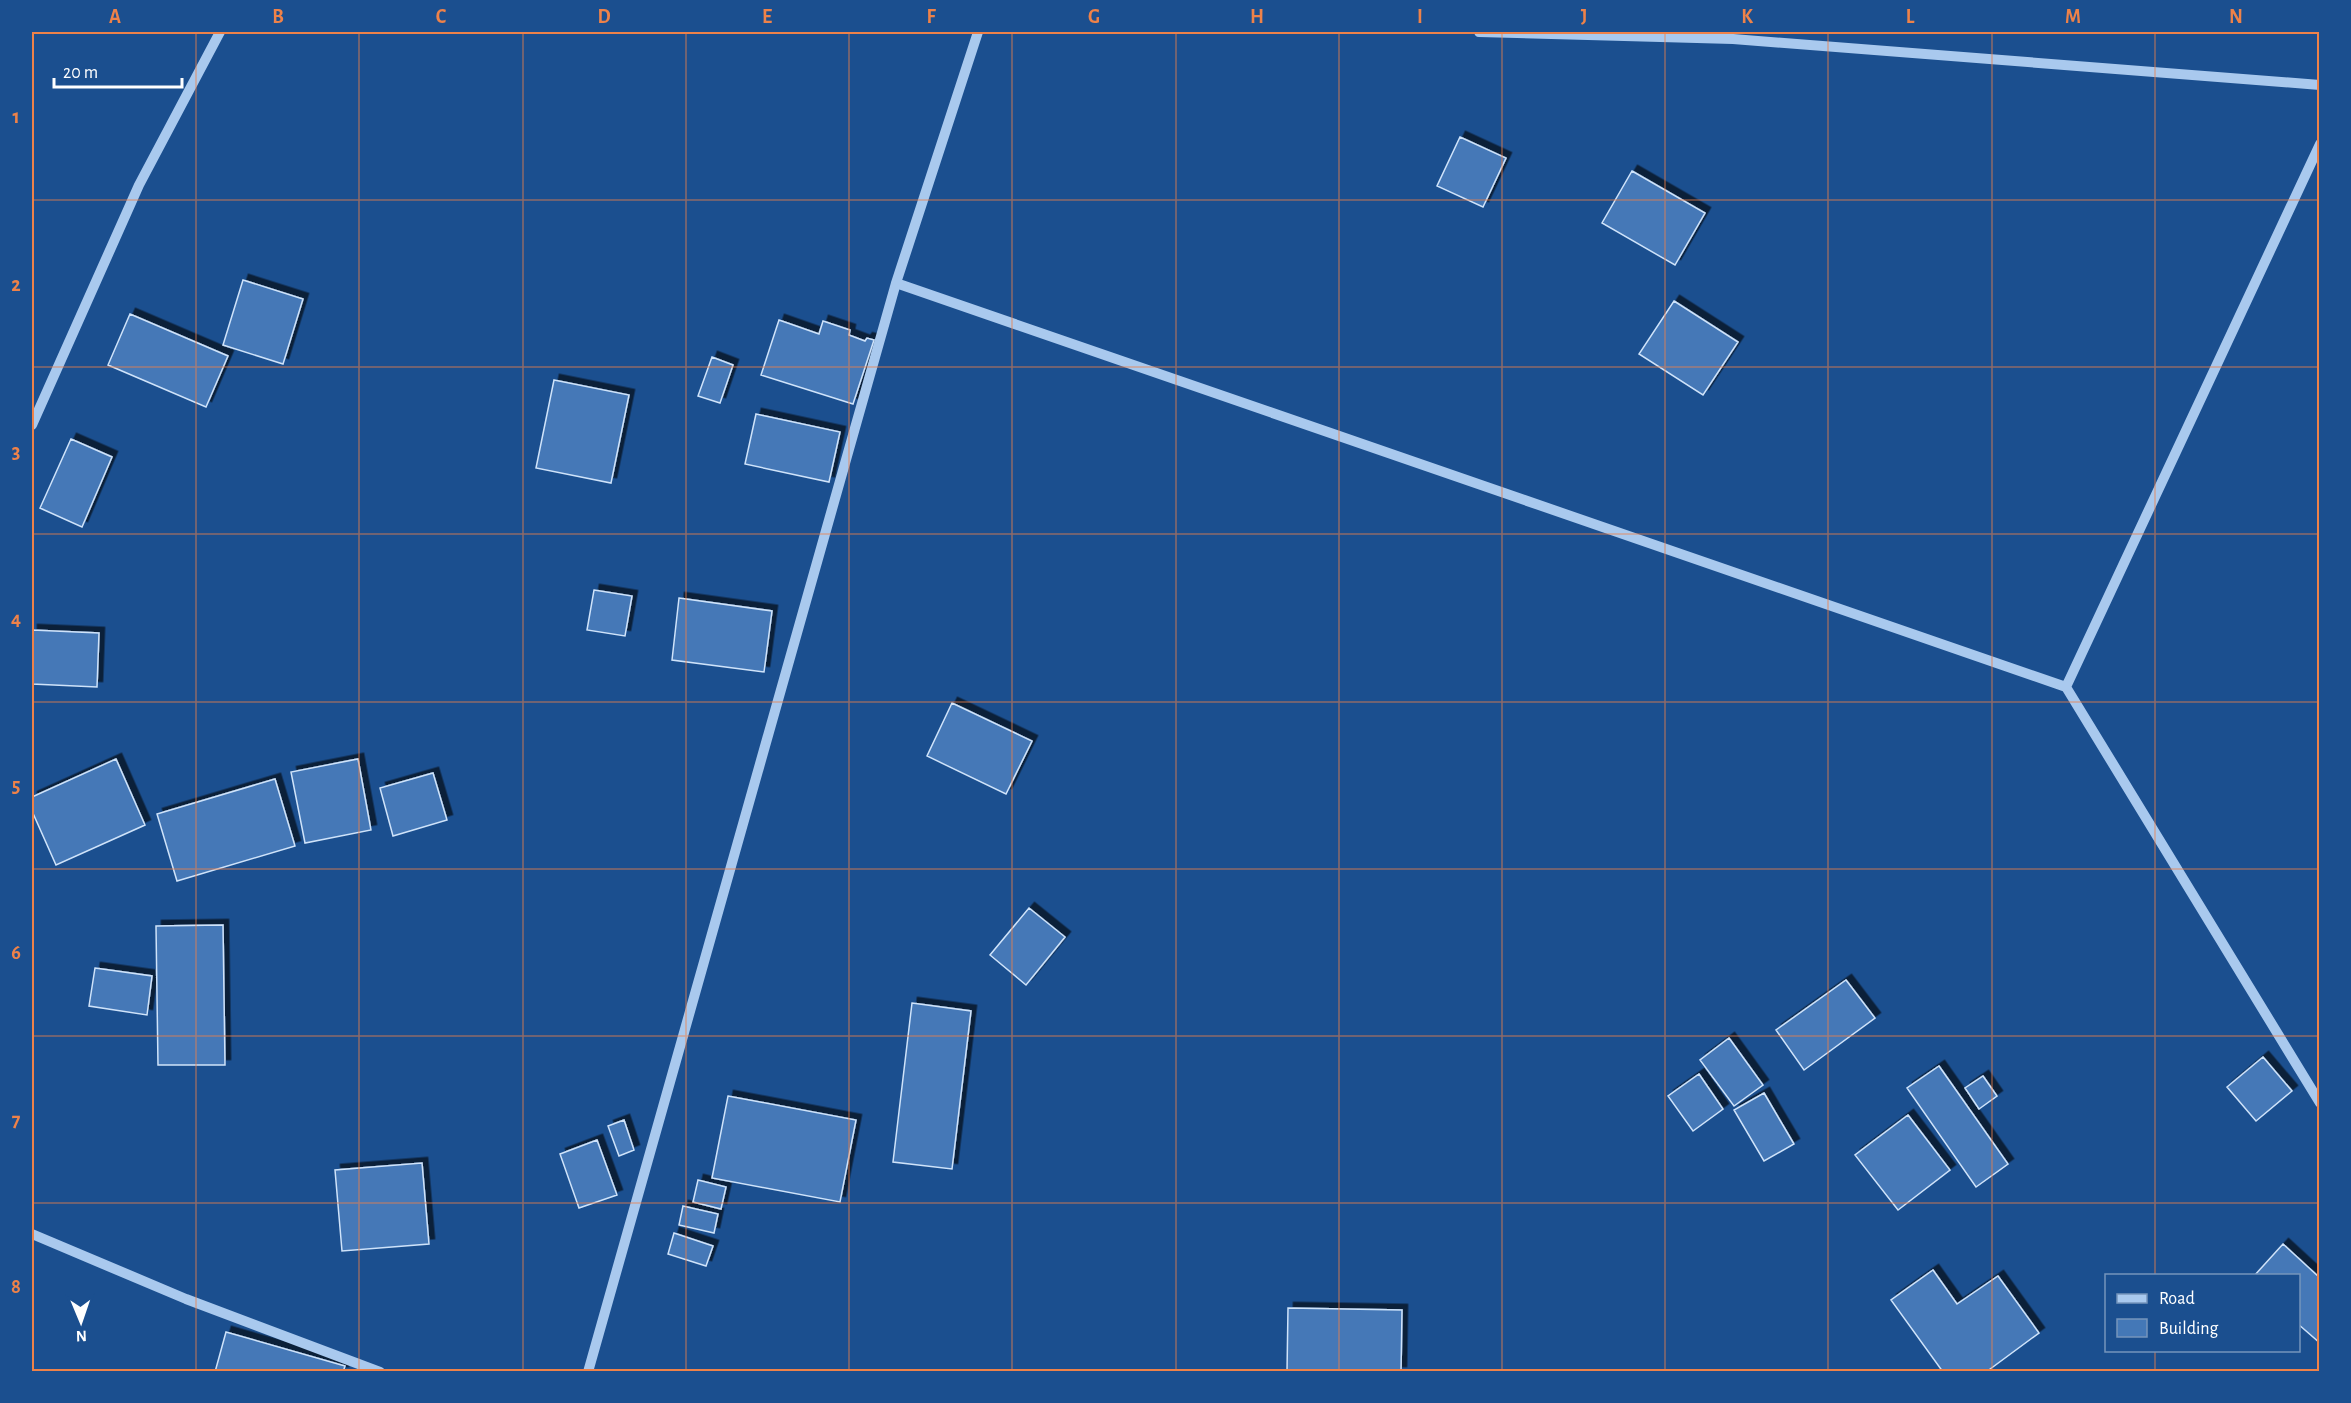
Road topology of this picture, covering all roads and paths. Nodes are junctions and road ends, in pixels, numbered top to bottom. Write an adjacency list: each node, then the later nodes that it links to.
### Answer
1 (220, 32): 7 (street)
2 (978, 32): 6 (street)
3 (1479, 32): 4 (street)
4 (2319, 85)
5 (2319, 144): 8 (street)
6 (896, 283): 8 (street); 12 (street)
7 (32, 426)
8 (2066, 687): 9 (street)
9 (2319, 1103)
10 (32, 1234): 11 (street)
11 (380, 1371)
12 (588, 1371)

